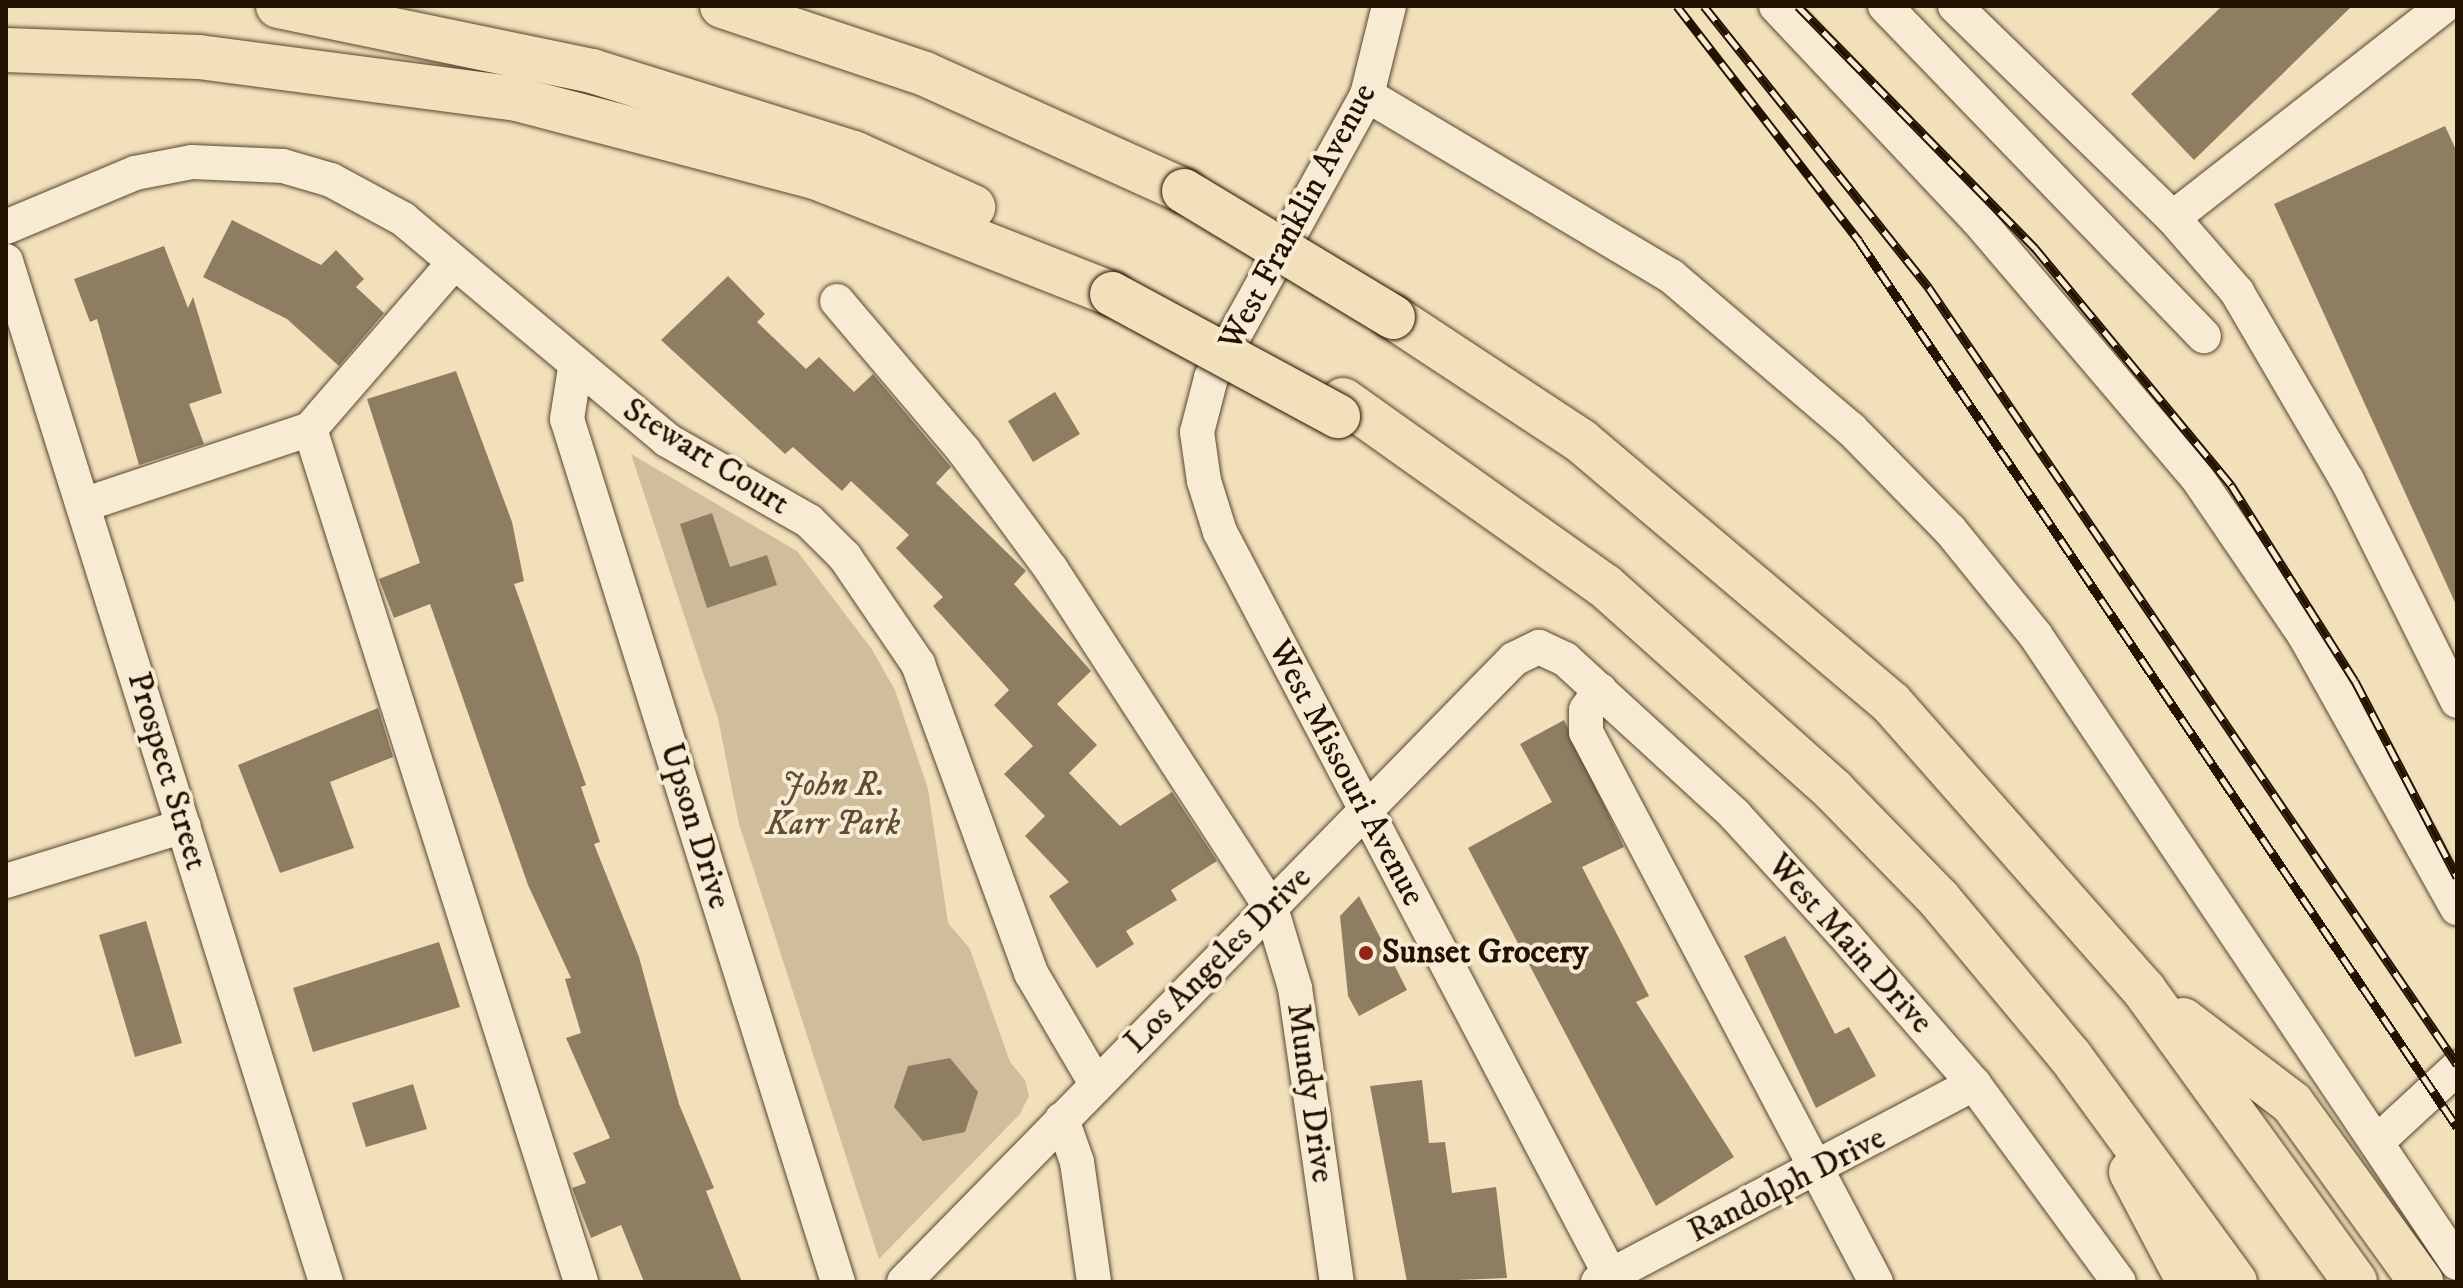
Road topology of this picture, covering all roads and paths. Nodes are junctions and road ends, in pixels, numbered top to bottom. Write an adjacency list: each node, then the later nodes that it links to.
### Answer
1 (278, 6): 14 (highway)
2 (722, 6): 29 (highway, bridge)
3 (1389, 6): 9 (street, West Franklin Avenue)
4 (1776, 6): 28 (street)
5 (1885, 6): 16 (street)
6 (1955, 6): 10 (street)
7 (2444, 6): 10 (street)
8 (6, 50): 14 (highway)
9 (1367, 95): 18 (street, West Franklin Avenue); 35 (street)
10 (2173, 218): 23 (street)
11 (6, 227): 13 (street, Stewart Court)
12 (6, 261): 20 (street, Prospect Street)
13 (454, 263): 17 (street, Stewart Court); 19 (street)
14 (1117, 286): 30 (highway)
15 (837, 301): 27 (street, Mundy Drive)
16 (2204, 336)
17 (575, 368): 32 (street, Stewart Court); 41 (street, Upson Drive)
18 (1211, 378): 24 (street, West Missouri Avenue)
19 (310, 429): 20 (street); 40 (street)
20 (83, 505): 25 (street, Prospect Street)
21 (1539, 647): 22 (street, West Main Drive); 24 (street, Los Angeles Drive)
22 (1600, 690): 33 (street, West Main Drive); 36 (street)
23 (2457, 701)
24 (1366, 812): 27 (street, Los Angeles Drive); 38 (street, West Missouri Avenue)
25 (184, 826): 26 (street); 39 (street, Prospect Street)
26 (6, 881)
27 (1271, 908): 32 (street, Los Angeles Drive); 44 (street, Mundy Drive)
28 (2457, 908)
29 (2144, 990): 49 (highway); 50 (highway)
30 (2070, 1056): 47 (highway); 48 (highway)
31 (2457, 1068): 35 (street)
32 (1096, 1084): 34 (street, Los Angeles Drive)
33 (1974, 1084): 36 (street, Randolph Drive); 46 (street, West Main Drive)
34 (1062, 1119): 42 (street, Los Angeles Drive); 43 (street)
35 (2377, 1142): 37 (street)
36 (1818, 1169): 38 (street, Randolph Drive); 45 (street)
37 (2457, 1263)
38 (1607, 1280)
39 (326, 1282)
40 (581, 1282)
41 (838, 1282)
42 (904, 1282)
43 (1094, 1282)
44 (1337, 1282)
45 (1876, 1282)
46 (2119, 1282)
47 (2189, 1282)
48 (2235, 1282)
49 (2355, 1282)
50 (2421, 1282)

